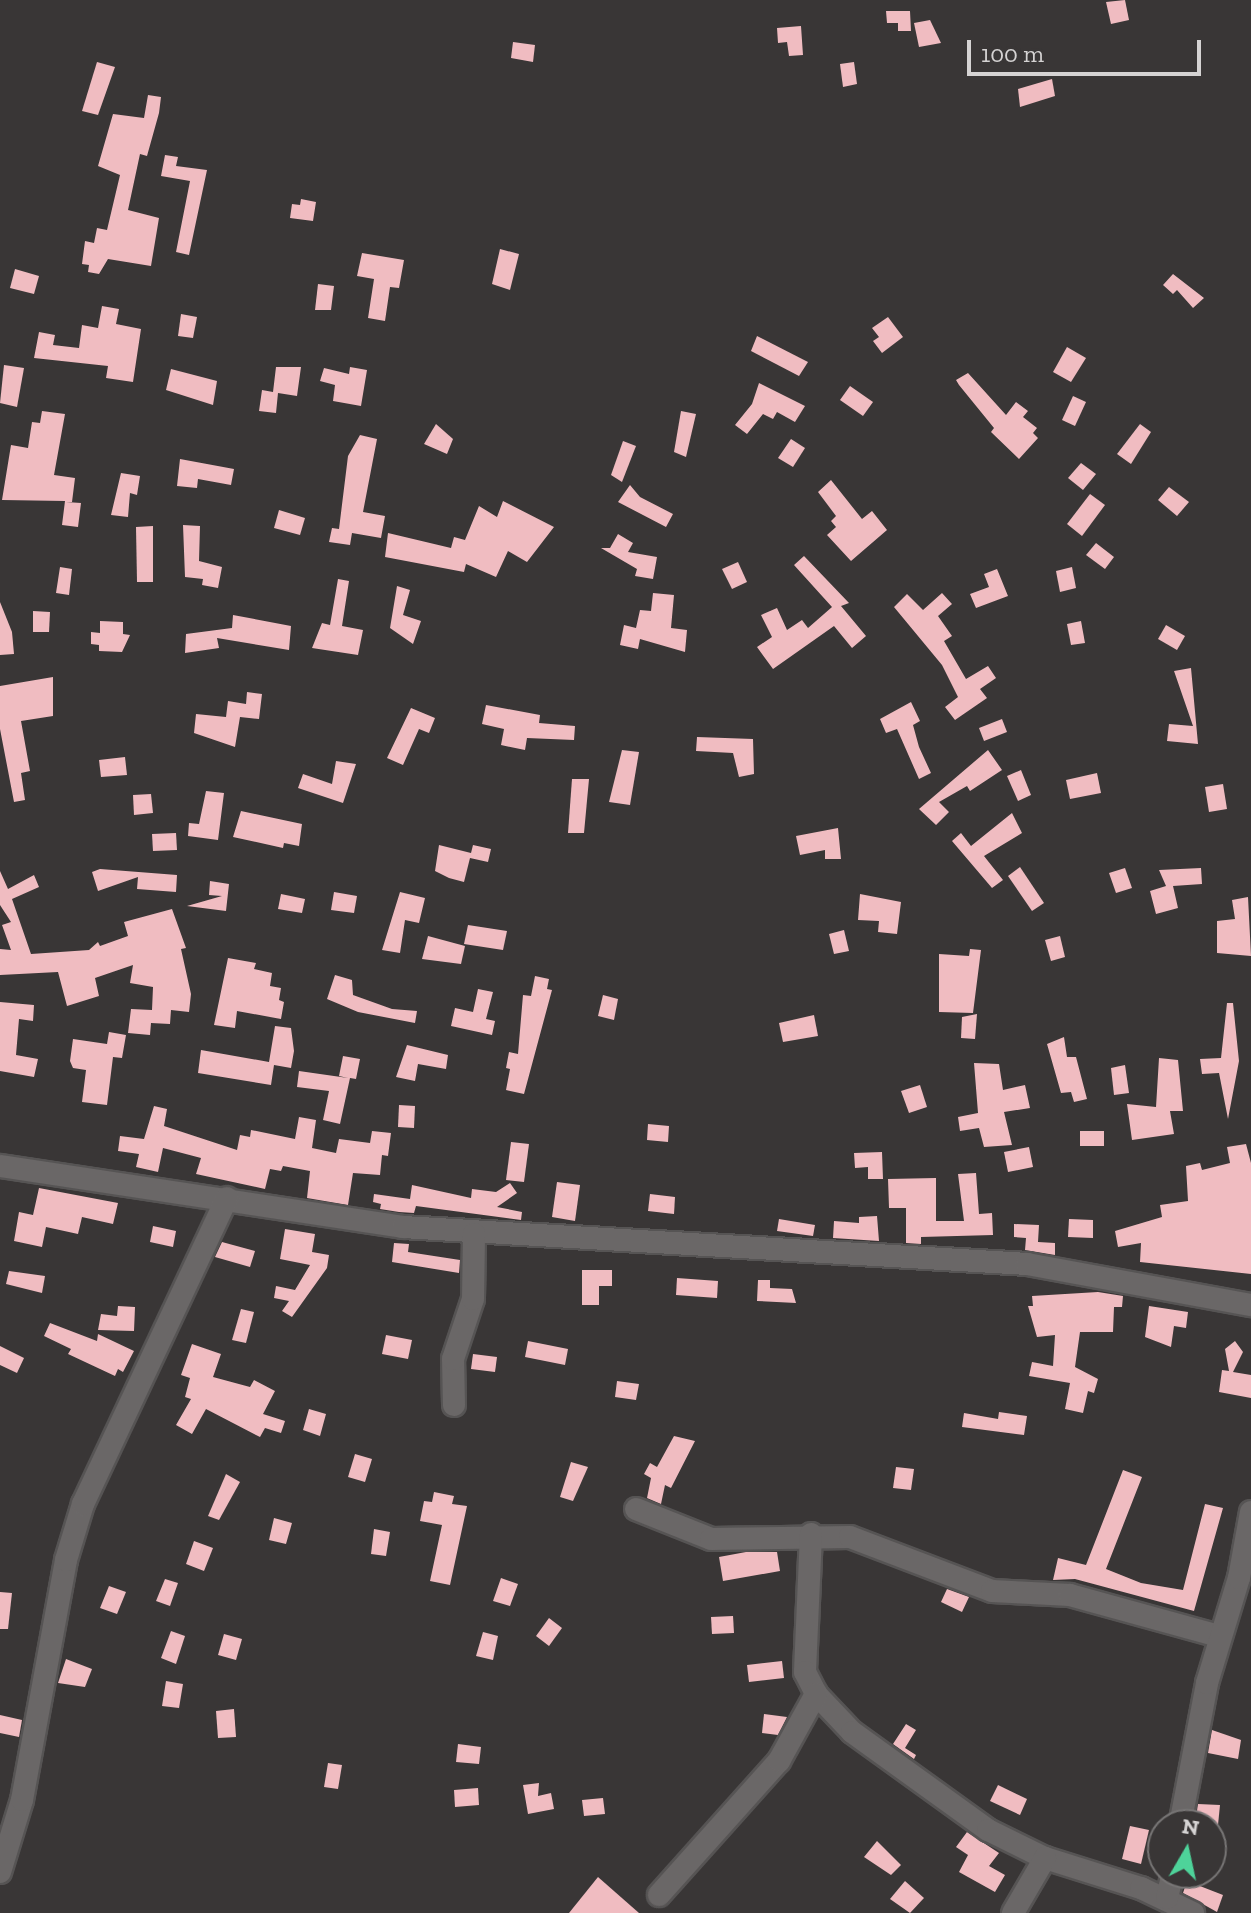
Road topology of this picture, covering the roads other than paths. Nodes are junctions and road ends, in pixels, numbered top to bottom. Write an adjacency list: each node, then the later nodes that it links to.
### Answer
1 (0, 1166): 2 (street)
2 (227, 1198): 3 (street); 14 (street)
3 (474, 1234): 4 (street); 5 (street)
4 (1251, 1305)
5 (454, 1405)
6 (636, 1509): 8 (street)
7 (1251, 1512): 9 (street)
8 (811, 1534): 10 (street); 11 (street)
9 (1245, 1579): 10 (street)
10 (1219, 1636): 12 (street)
11 (816, 1694): 13 (street); 16 (street)
12 (1183, 1809)
13 (1045, 1858): 17 (street); 18 (street)
14 (0, 1872)
15 (1169, 1889): 17 (street)
16 (659, 1895)
17 (1167, 1898): 19 (street)
18 (1013, 1913)
19 (1193, 1913)

